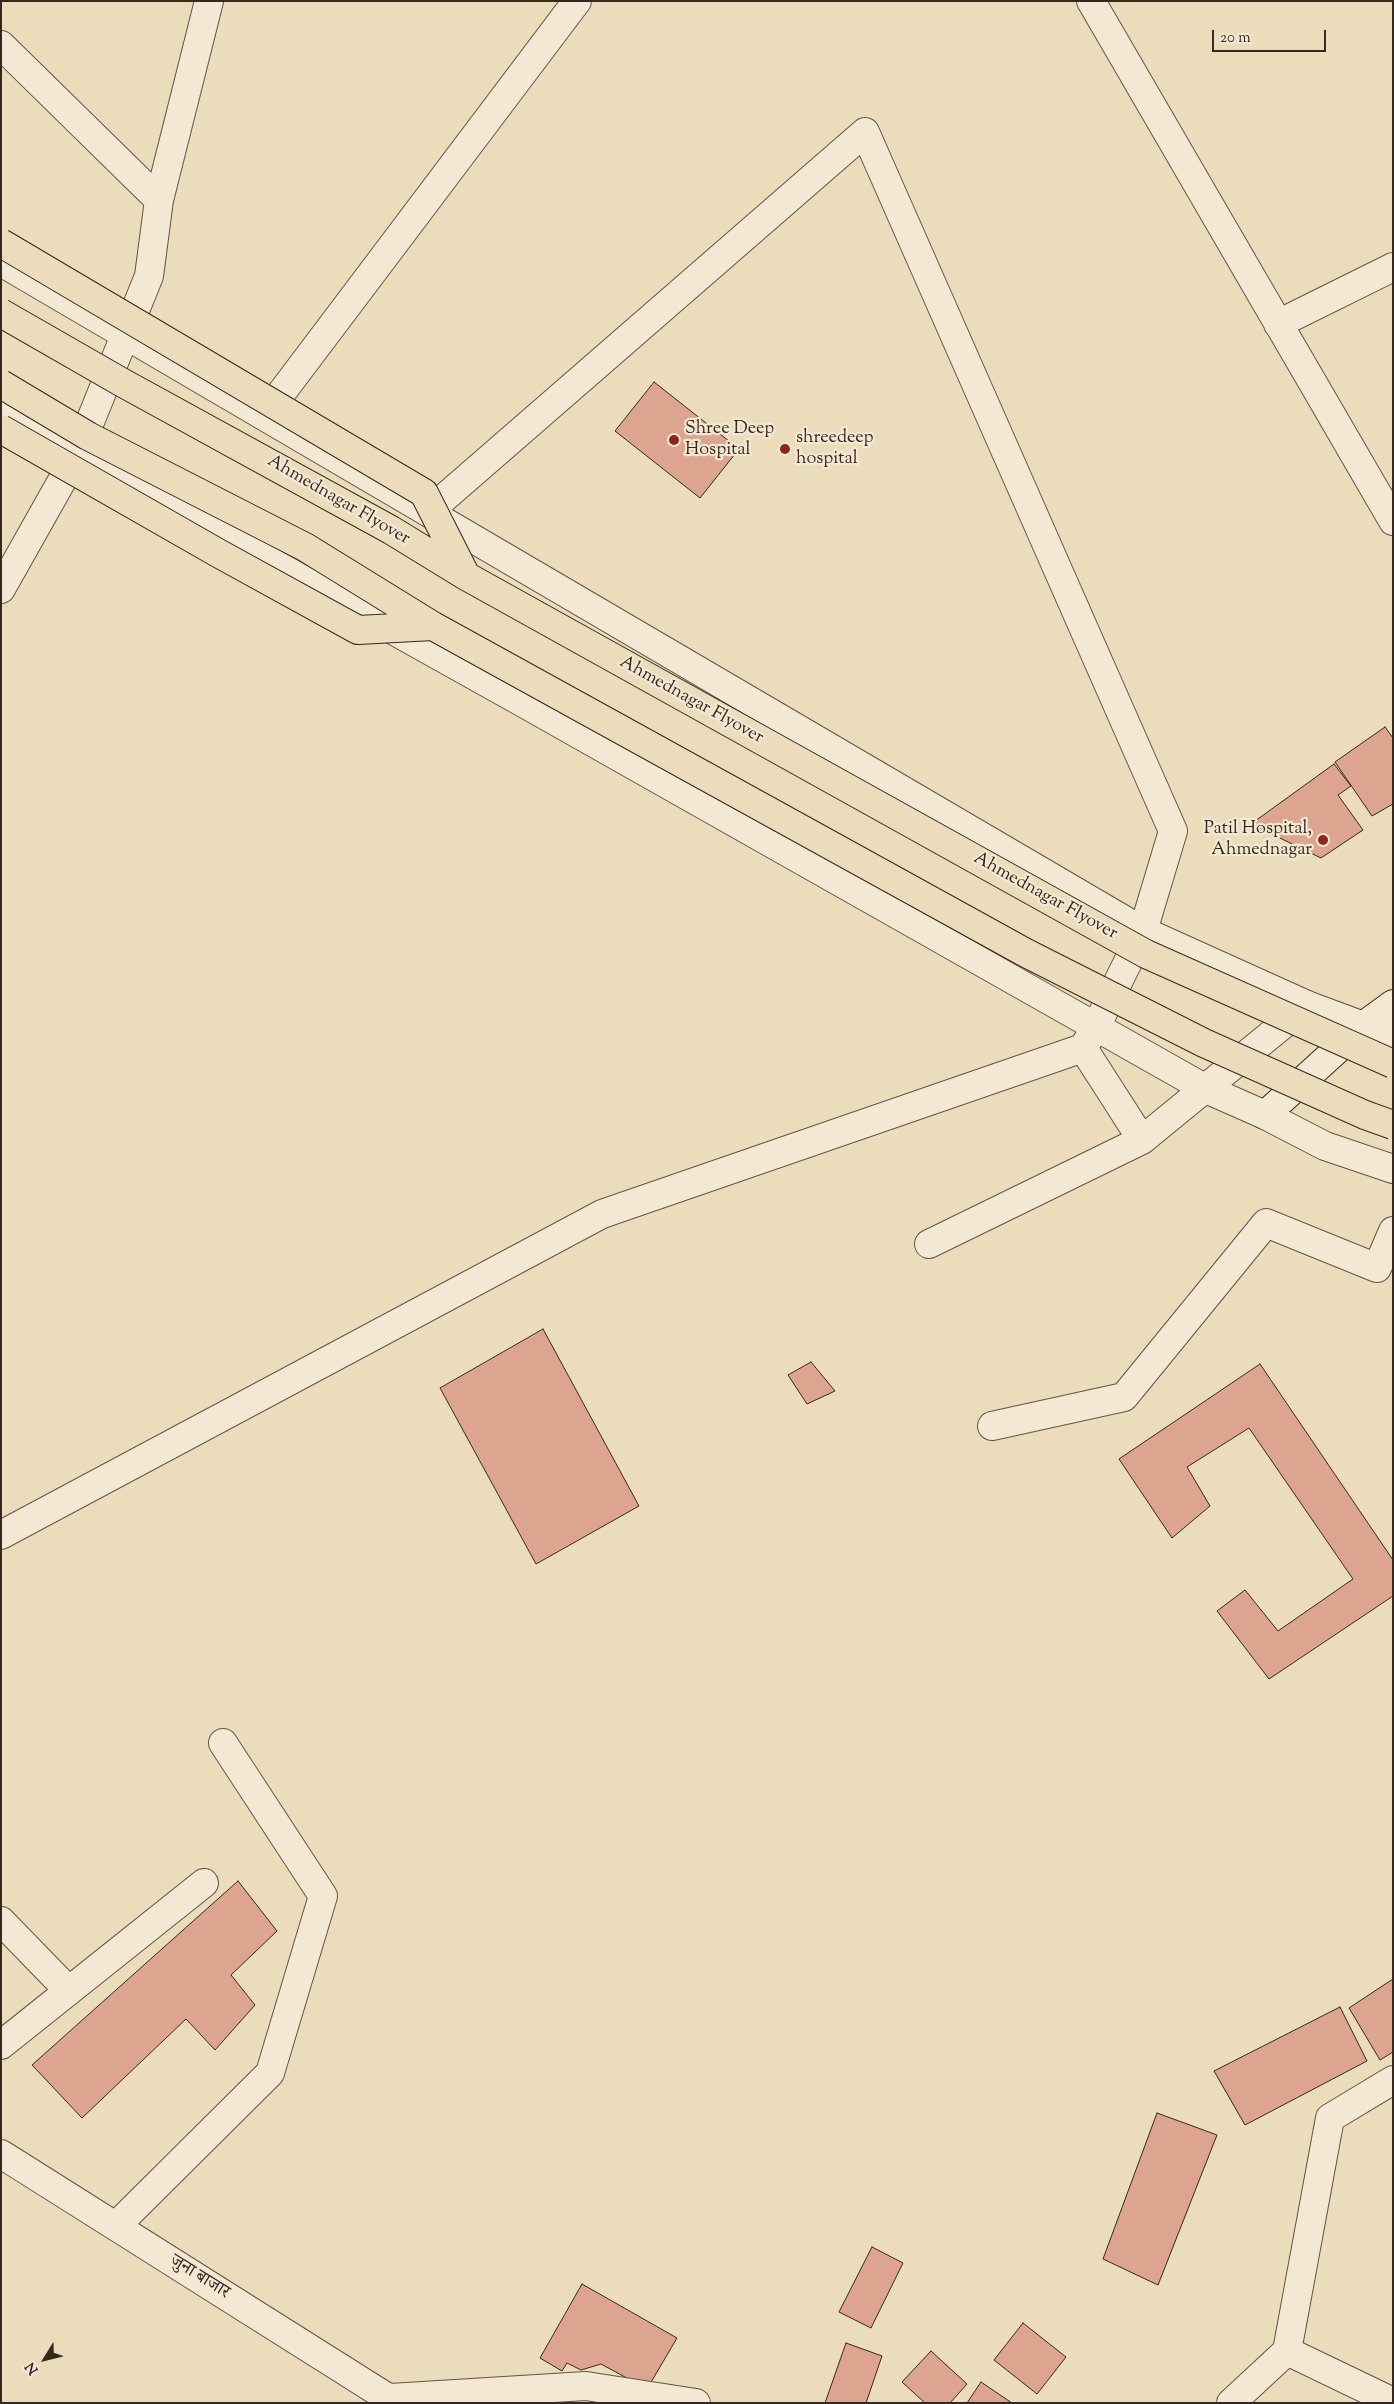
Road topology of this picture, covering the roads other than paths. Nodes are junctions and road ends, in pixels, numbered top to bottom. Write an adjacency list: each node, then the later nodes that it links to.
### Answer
1 (209, 1): 5 (street)
2 (577, 1): 14 (street)
3 (1091, 1): 10 (street)
4 (1, 45): 5 (street)
5 (158, 200): 11 (street)
6 (1, 243): 19 (highway, bridge)
7 (1, 262): 11 (street)
8 (1393, 267): 10 (street)
9 (1, 313): 19 (highway, Ahmednagar Flyover, bridge)
10 (1278, 324): 18 (street)
11 (126, 335): 14 (street); 16 (street)
12 (1, 384): 21 (highway, bridge)
13 (1, 412): 16 (street)
14 (264, 416): 17 (street)
15 (1, 429): 21 (highway, bridge)
16 (77, 454): 20 (street); 27 (street)
17 (428, 512): 22 (street); 22 (street)
18 (1393, 521)
19 (466, 576): 28 (highway, Ahmednagar Flyover, bridge)
20 (1, 589)
21 (433, 626): 31 (highway, bridge)
22 (1143, 931): 24 (street); 27 (street)
23 (1393, 1004): 25 (street)
24 (1307, 1005): 25 (street); 29 (street)
25 (1363, 1026): 26 (street); 30 (street)
26 (1393, 1037)
27 (1090, 1038): 29 (street); 32 (street); 37 (street)
28 (1393, 1064)
29 (1206, 1089): 30 (street); 32 (street)
30 (1265, 1115): 33 (street)
31 (1393, 1126)
32 (1142, 1140): 35 (street)
33 (1393, 1169)
34 (1393, 1231): 36 (street)
35 (929, 1244)
36 (992, 1426)
37 (1, 1535)
38 (223, 1743): 45 (street)
39 (204, 1883): 41 (street)
40 (1, 1920): 41 (street)
41 (69, 1991): 42 (street)
42 (1, 2045)
43 (1393, 2080): 46 (street)
44 (1, 2154): 45 (street, जुना बाजार)
45 (116, 2226): 47 (street, जुना बाजार)
46 (1287, 2351): 48 (street); 50 (street)
47 (387, 2401): 49 (street)
48 (1393, 2402)
49 (696, 2403)
50 (1232, 2403)

